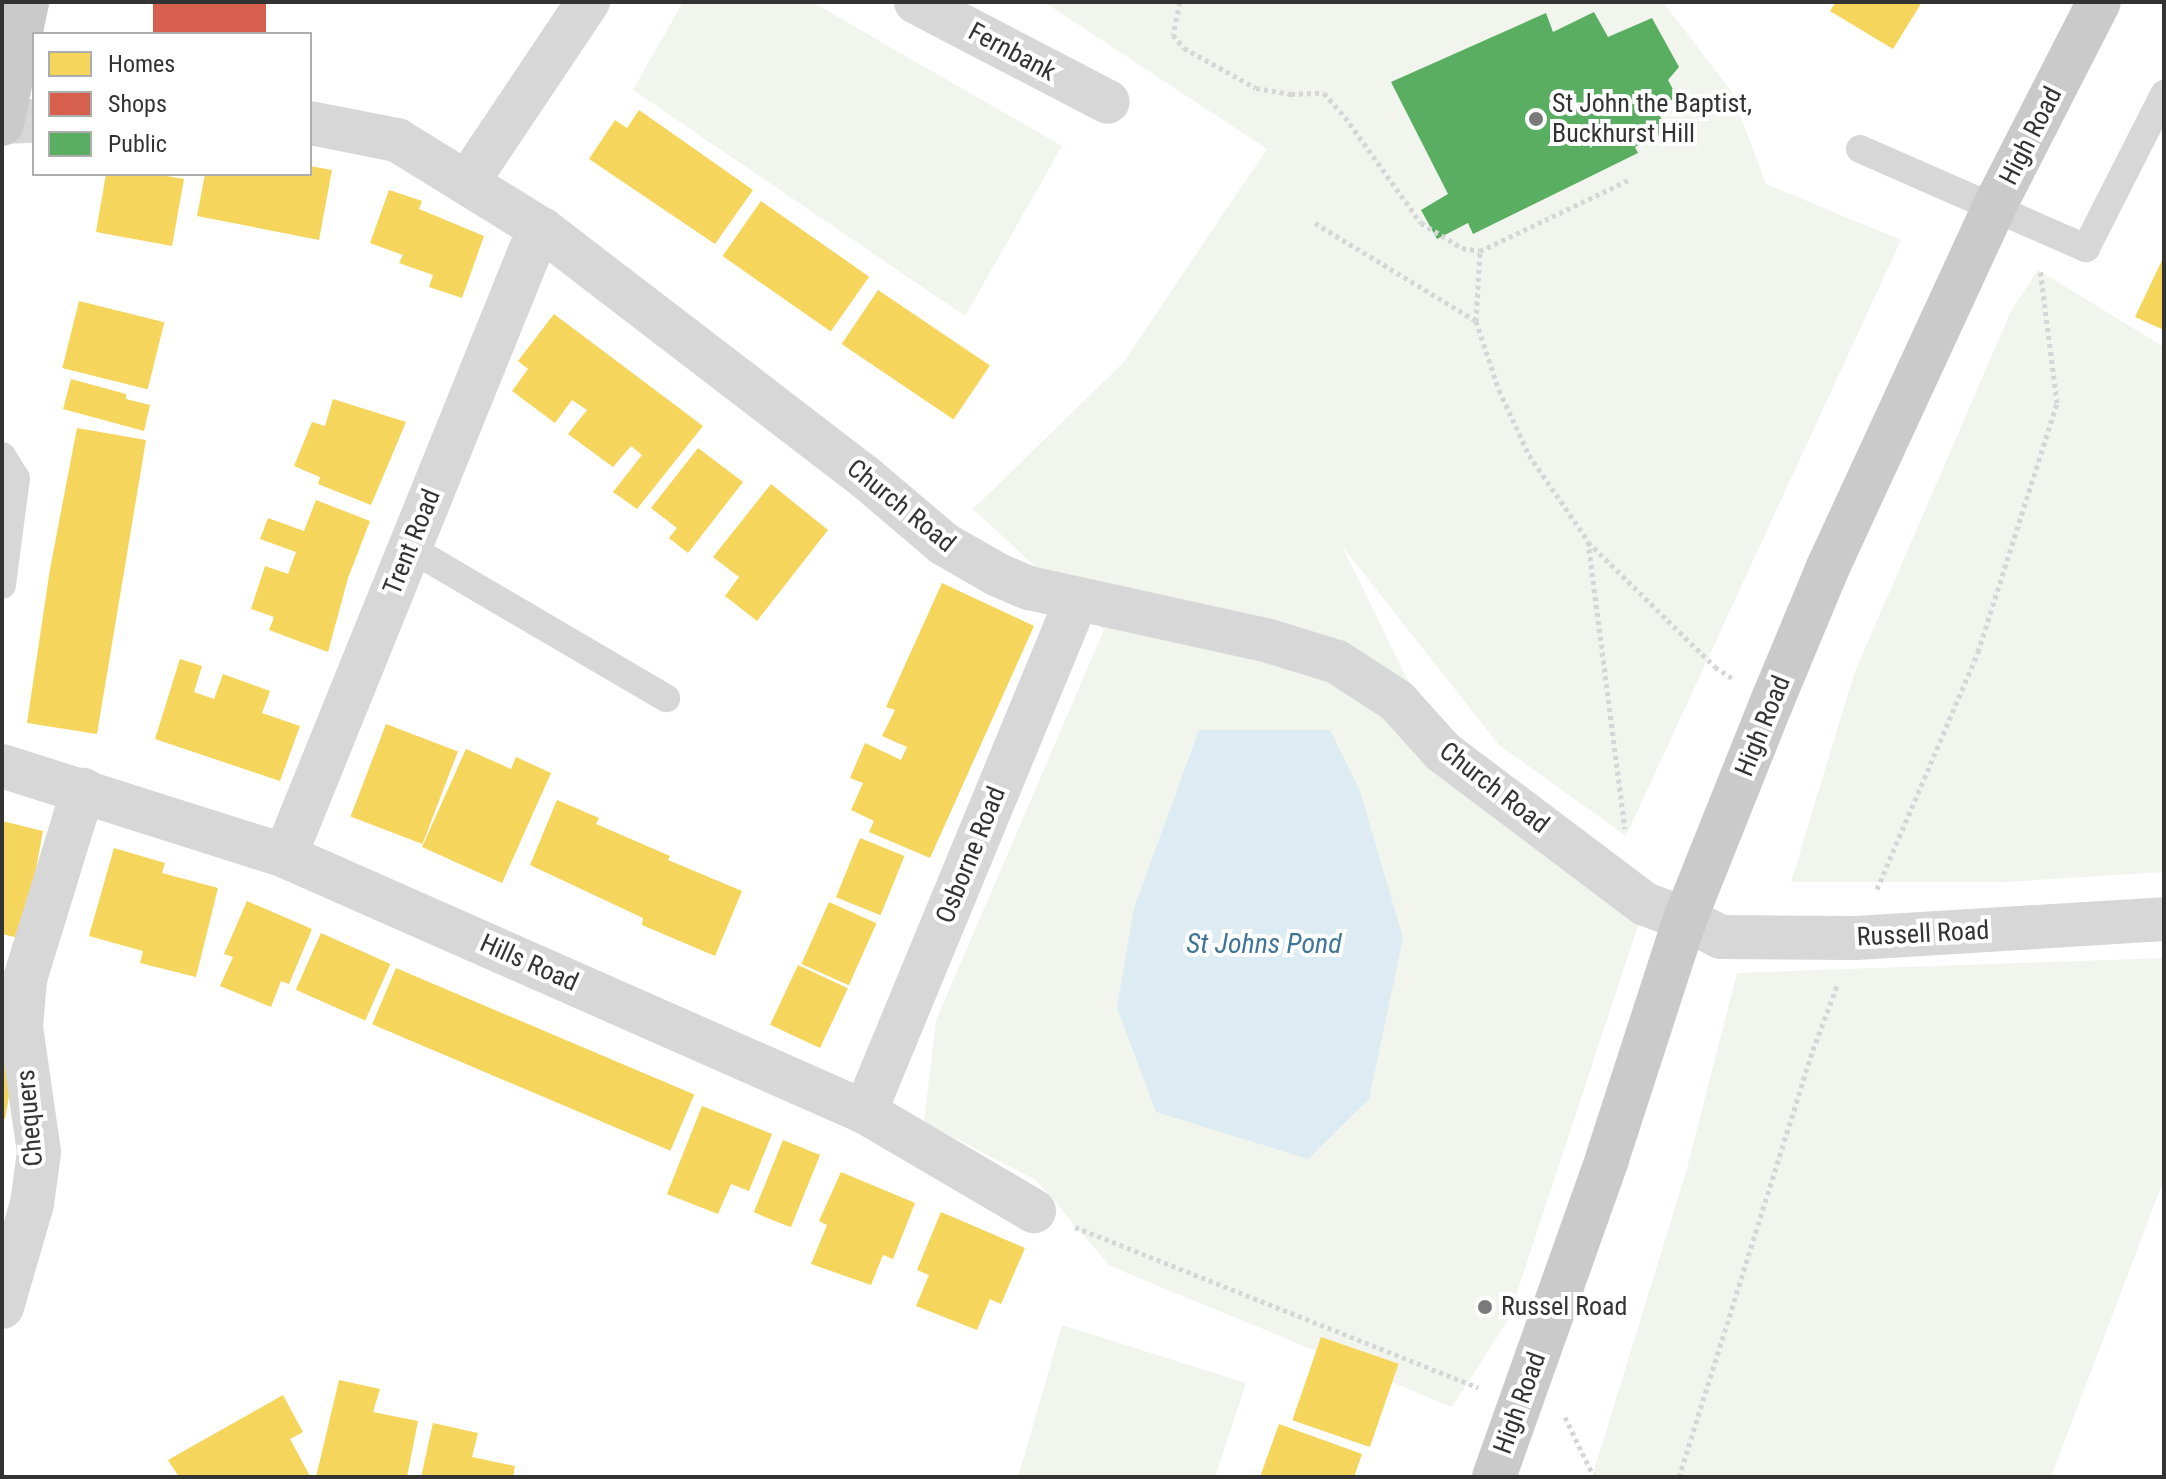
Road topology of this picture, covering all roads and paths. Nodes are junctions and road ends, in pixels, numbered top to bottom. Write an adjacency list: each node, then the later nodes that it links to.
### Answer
1 (27, 2): 9 (main road)
2 (588, 2): 13 (street)
3 (916, 2): 7 (street, Fernbank)
4 (1180, 2): 18 (path)
5 (2099, 2): 14 (main road, High Road)
6 (2164, 94): 16 (lane)
7 (1108, 102)
8 (32, 121): 9 (street)
9 (2, 123)
10 (312, 123): 13 (street, Church Road)
11 (1860, 149): 14 (lane)
12 (1631, 179): 18 (path)
13 (468, 181): 17 (street, Church Road)
14 (1994, 207): 16 (lane); 26 (main road, High Road)
15 (1315, 223): 19 (path)
16 (2034, 225): 33 (path)
17 (543, 230): 22 (street, Trent Road); 24 (street, Church Road)
18 (1480, 251): 19 (path)
19 (1476, 321): 21 (path)
20 (2, 456): 23 (lane)
21 (1588, 541): 26 (path); 30 (path)
22 (410, 548): 25 (lane); 29 (street, Trent Road)
23 (2, 585)
24 (1077, 599): 30 (street, Church Road); 34 (street, Osborne Road)
25 (666, 698)
26 (1771, 704): 31 (main road, High Road)
27 (2, 766): 28 (street, Hills Road)
28 (83, 790): 29 (street, Hills Road); 36 (street, Chequers)
29 (285, 856): 34 (street, Hills Road)
30 (1645, 904): 31 (street, Church Road)
31 (1685, 919): 33 (street, Russell Road); 37 (main road, High Road)
32 (2164, 919): 33 (street, Russell Road)
33 (1856, 938): 39 (path)
34 (865, 1112): 35 (street, Hills Road)
35 (1034, 1211): 37 (path)
36 (2, 1307)
37 (1520, 1403): 38 (main road, High Road)
38 (1494, 1477)
39 (1679, 1477)

